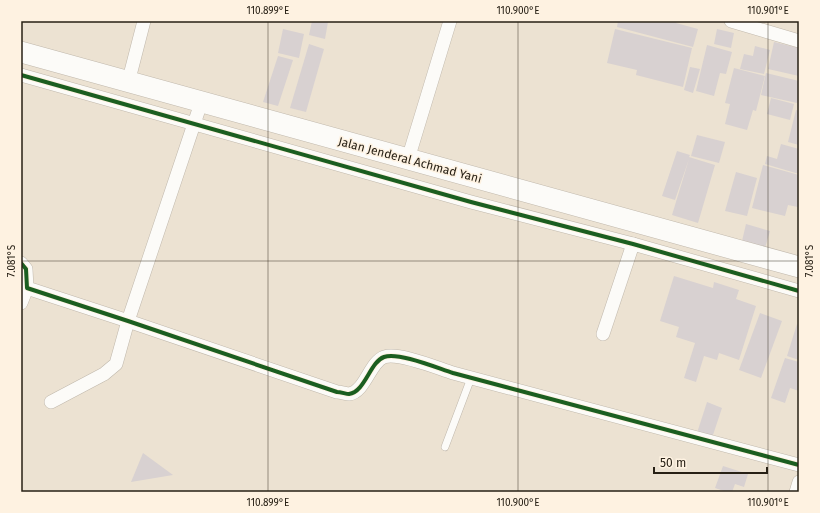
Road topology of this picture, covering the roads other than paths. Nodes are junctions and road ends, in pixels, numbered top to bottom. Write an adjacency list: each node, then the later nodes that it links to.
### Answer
1 (144, 21): 8 (street)
2 (450, 21): 12 (street)
3 (731, 21): 4 (street)
4 (799, 42)
5 (21, 52): 7 (main road, Jalan Jenderal Achmad Yani)
6 (21, 75): 9 (street)
7 (101, 75): 8 (main road, Jalan Jenderal Achmad Yani); 9 (street)
8 (128, 83): 10 (main road, Jalan Jenderal Achmad Yani)
9 (95, 95): 11 (street)
10 (201, 103): 11 (street); 12 (main road, Jalan Jenderal Achmad Yani)
11 (194, 124): 13 (street); 19 (street)
12 (408, 159): 15 (main road, Jalan Jenderal Achmad Yani)
13 (633, 244): 17 (street); 20 (street)
14 (21, 263): 16 (street)
15 (799, 267)
16 (27, 288): 18 (street); 19 (street)
17 (799, 291)
18 (21, 303)
19 (128, 321): 21 (street); 22 (street)
20 (603, 334)
21 (470, 378): 23 (lane); 24 (street)
22 (51, 402)
23 (445, 447)
24 (799, 465)
25 (799, 482): 26 (street)
26 (796, 492)

